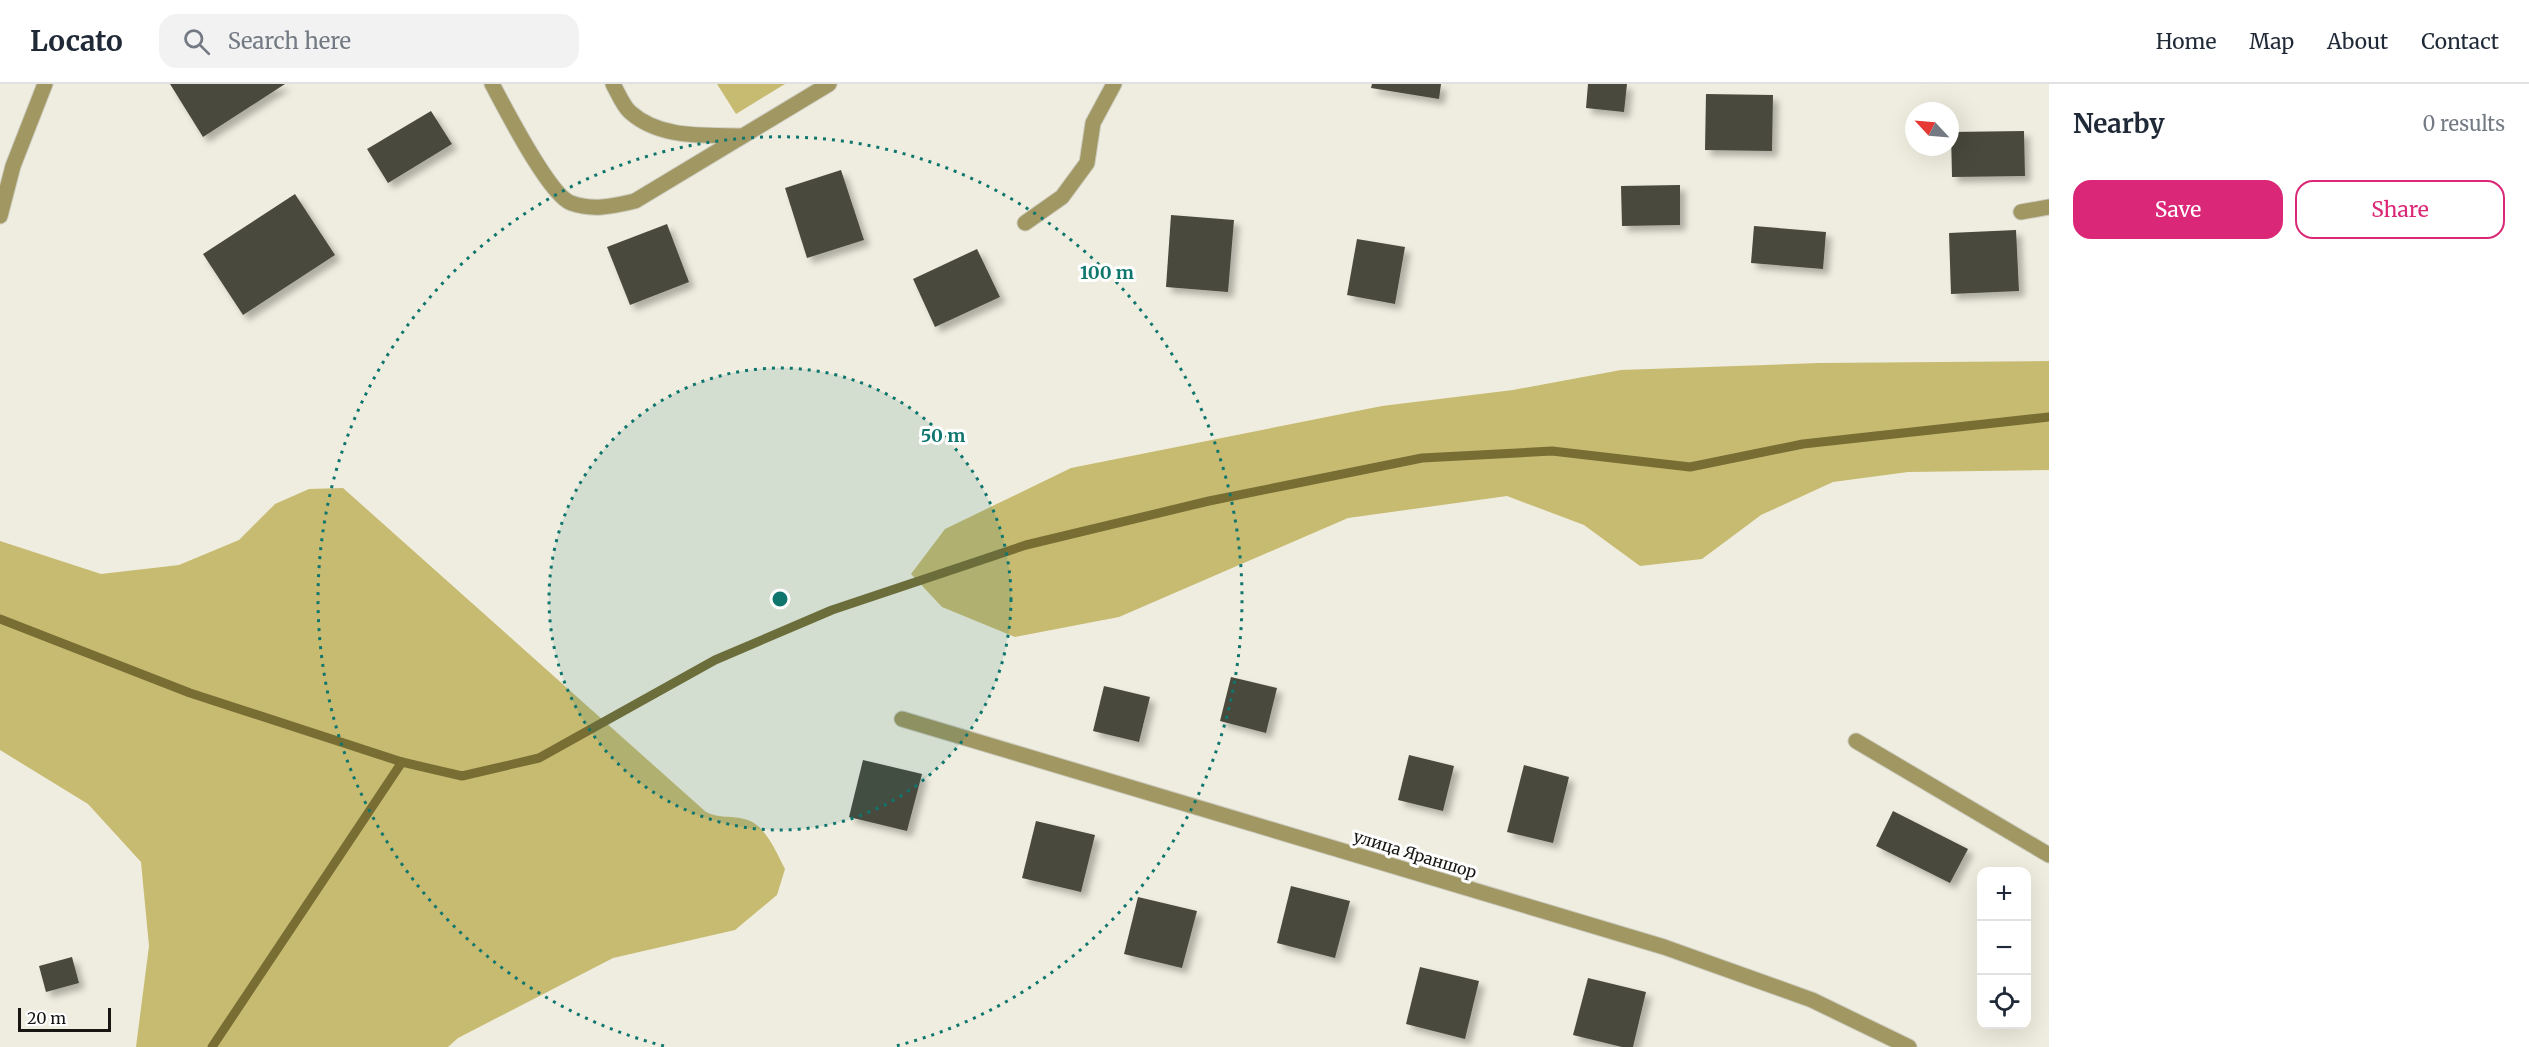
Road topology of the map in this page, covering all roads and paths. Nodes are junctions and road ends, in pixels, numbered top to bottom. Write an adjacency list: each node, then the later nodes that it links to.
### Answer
1 (45, 84): 9 (street)
2 (492, 84): 6 (street)
3 (613, 84): 6 (street)
4 (829, 84): 6 (street)
5 (1114, 84): 10 (street)
6 (740, 136)
7 (2049, 207): 8 (street)
8 (2021, 212)
9 (0, 216)
10 (1025, 223)
11 (902, 719): 14 (street, улица Яраншор)
12 (1856, 741): 13 (street)
13 (2049, 855)
14 (1910, 1047)

